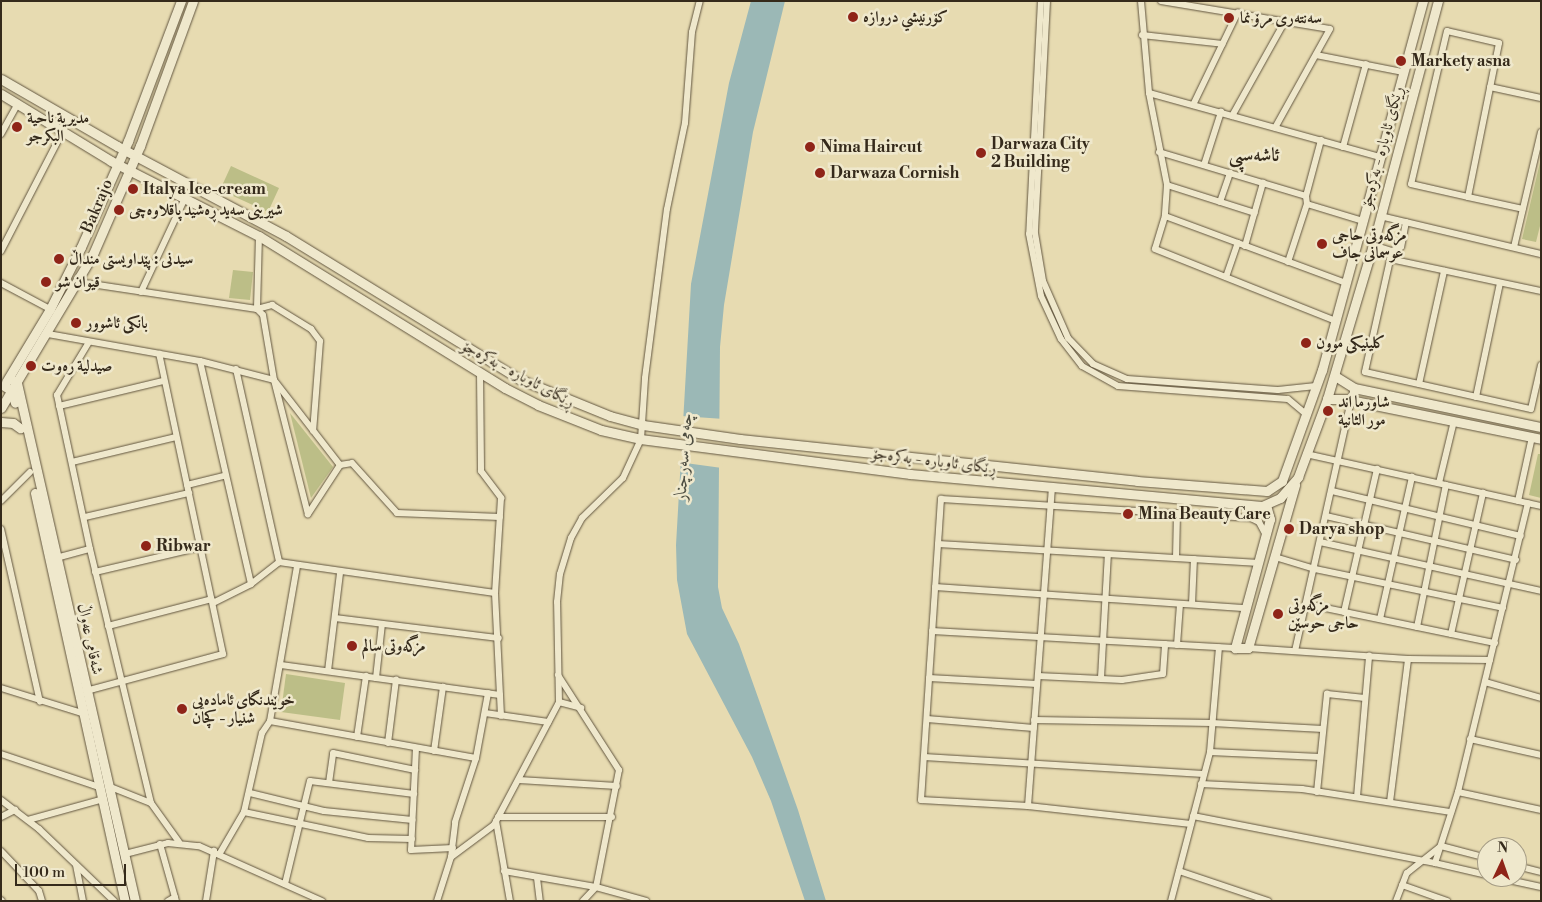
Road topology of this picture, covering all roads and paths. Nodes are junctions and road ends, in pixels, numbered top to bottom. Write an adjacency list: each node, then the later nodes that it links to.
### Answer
1 (180, 1): 36 (main road, Bakrajo)
2 (193, 1): 38 (main road, Bakrajo)
3 (700, 1): 101 (street)
4 (1042, 1): 98 (street)
5 (1047, 1): 91 (street)
6 (1141, 1): 13 (street)
7 (1161, 1): 10 (street)
8 (1423, 1): 12 (main road, ڕێگای ئاوبارە - بەکرەجۆ)
9 (1438, 1): 14 (main road, ڕێگای ئاوبارە - بەکرەجۆ)
10 (1238, 12): 11 (street); 15 (street)
11 (1285, 21): 16 (street); 29 (street)
12 (1414, 33): 14 (main road); 17 (main road, ڕێگای ئاوبارە - بەکرەجۆ)
13 (1142, 35): 15 (street); 23 (street)
14 (1427, 39): 18 (main road, ڕێگای ئاوبارە - بەکرەجۆ)
15 (1223, 44): 27 (street)
16 (1316, 55): 19 (street); 30 (street)
17 (1407, 56): 18 (main road); 20 (main road, ڕێگای ئاوبارە - بەکرەجۆ)
18 (1420, 61): 54 (main road, ڕێگای ئاوبارە - بەکرەجۆ)
19 (1366, 64): 20 (street); 35 (street)
20 (1403, 72): 39 (main road, ڕێگای ئاوبارە - بەکرەجۆ)
21 (1, 79): 36 (main road)
22 (1490, 87): 25 (street); 47 (street); 47 (street)
23 (1149, 92): 27 (street); 37 (street)
24 (1, 94): 26 (main road)
25 (1541, 98)
26 (18, 103): 31 (main road); 33 (street)
27 (1193, 105): 28 (street)
28 (1220, 112): 29 (street); 41 (street)
29 (1232, 116): 30 (street)
30 (1275, 128): 34 (street)
31 (63, 131): 40 (main road); 63 (street)
32 (1541, 132): 51 (street)
33 (1, 134)
34 (1321, 140): 35 (street); 46 (street)
35 (1343, 146): 39 (street)
36 (124, 150): 38 (main road, ڕێگای ئاوبارە - بەکرەجۆ); 40 (main road, Bakrajo)
37 (1159, 152): 41 (street); 45 (street)
38 (136, 155): 42 (main road, Bakrajo); 101 (main road, ڕێگای ئاوبارە - بەکرەجۆ)
39 (1380, 157): 55 (main road, ڕێگای ئاوبارە - بەکرەجۆ)
40 (119, 164): 42 (main road, ڕێگای ئاوبارە - بەکرەجۆ); 75 (main road, Bakrajo)
41 (1204, 165): 43 (street)
42 (129, 169): 48 (main road, ڕێگای ئاوبارە - بەکرەجۆ); 69 (main road, Bakrajo)
43 (1230, 173): 44 (street); 49 (street)
44 (1263, 183): 46 (street); 52 (street)
45 (1167, 185): 49 (street); 53 (street)
46 (1306, 196): 50 (street)
47 (1468, 197): 51 (street)
48 (186, 198): 57 (main road, ڕێگای ئاوبارە - بەکرەجۆ); 73 (street)
49 (1220, 202): 52 (street)
50 (1307, 204): 55 (street); 66 (street)
51 (1523, 209): 61 (street)
52 (1255, 213): 60 (street)
53 (1165, 216): 58 (street); 68 (street)
54 (1380, 216): 56 (street); 59 (main road, ڕێگای ئاوبارە - بەکرەجۆ)
55 (1363, 221): 71 (main road, ڕێگای ئاوبارە - بەکرەجۆ)
56 (1406, 222): 61 (street); 62 (street)
57 (259, 236): 76 (street); 85 (main road, ڕێگای ئاوبارە - بەکرەجۆ)
58 (1238, 243): 60 (street); 68 (street)
59 (1372, 245): 62 (street); 86 (main road, ڕێگای ئاوبارە - بەکرەجۆ)
60 (1246, 246): 66 (street)
61 (1514, 247): 64 (street)
62 (1392, 250): 65 (street)
63 (1, 251)
64 (1540, 252)
65 (1390, 259): 67 (street); 89 (street)
66 (1288, 262): 71 (street)
67 (1444, 271): 72 (street); 89 (street)
68 (1226, 277): 77 (street)
69 (78, 282): 73 (street); 78 (main road, Bakrajo)
70 (1, 283): 75 (street)
71 (1346, 283): 77 (main road, ڕێگای ئاوبارە - بەکرەجۆ)
72 (1500, 283): 74 (street); 93 (street)
73 (141, 292): 76 (street)
74 (1541, 292)
75 (50, 309): 90 (main road, Bakrajo)
76 (257, 309): 87 (street); 104 (street)
77 (1336, 321): 84 (main road, ڕێگای ئاوبارە - بەکرەجۆ)
78 (48, 334): 79 (street); 90 (main road, Bakrajo)
79 (90, 342): 80 (street); 96 (street)
80 (159, 354): 81 (street); 88 (street)
81 (200, 361): 83 (street); 116 (street)
82 (1541, 365): 93 (street)
83 (236, 369): 87 (street); 161 (street)
84 (1322, 370): 86 (main road); 91 (main road, ڕێگای ئاوبارە - بەکرەجۆ)
85 (480, 372): 107 (main road, ڕێگای ئاوبارە - بەکرەجۆ); 138 (street)
86 (1334, 379): 92 (main road); 94 (main road, ڕێگای ئاوبارە - بەکرەجۆ)
87 (274, 380): 104 (street); 113 (street)
88 (163, 381): 96 (street); 105 (street)
89 (1419, 384): 93 (street)
90 (9, 386): 97 (main road, Bakrajo); 103 (main road, شەقامی عەواڵ); 156 (main road, شەقامی عەواڵ)
91 (1316, 386): 98 (main road, ڕێگای ئاوبارە - بەکرەجۆ)
92 (1354, 388): 95 (street); 102 (main road)
93 (1476, 397)
94 (1326, 399): 95 (main road); 110 (main road, ڕێگای ئاوبارە - بەکرەجۆ)
95 (1351, 400): 99 (main road); 111 (street)
96 (59, 406): 112 (street)
97 (1, 408)
98 (1306, 414): 119 (main road, ڕێگای ئاوبارە - بەکرەجۆ)
99 (1454, 421): 106 (main road); 120 (street)
100 (1, 422): 103 (main road)
101 (643, 425): 107 (street); 108 (main road, ڕێگای ئاوبارە - بەکرەجۆ)
102 (1541, 427)
103 (20, 428): 115 (main road, شەقامی عەواڵ)
104 (314, 431): 113 (street)
105 (176, 437): 112 (street); 121 (street)
106 (1536, 438): 129 (street)
107 (641, 439): 109 (main road, ڕێگای ئاوبارە - بەکرەجۆ); 209 (street)
108 (753, 441): 109 (main road); 119 (main road, ڕێگای ئاوبارە - بەکرەجۆ)
109 (751, 452): 122 (main road, ڕێگای ئاوبارە - بەکرەجۆ)
110 (1306, 454): 111 (street); 118 (main road, ڕێگای ئاوبارە - بەکرەجۆ)
111 (1338, 461): 114 (street); 123 (street)
112 (72, 462): 137 (street)
113 (340, 465): 138 (street)
114 (1377, 470): 117 (street); 127 (street)
115 (30, 472): 128 (street); 229 (main road, شەقامی عەواڵ)
116 (224, 476): 121 (street); 170 (street)
117 (1412, 477): 120 (street); 134 (street)
118 (1298, 478): 131 (main road, ڕێگای ئاوبارە - بەکرەجۆ); 155 (main road)
119 (1138, 481): 126 (main road)
120 (1443, 484): 125 (street); 139 (street)
121 (187, 485): 124 (street)
122 (1052, 489): 126 (main road, ڕێگای ئاوبارە - بەکرەجۆ); 132 (street)
123 (1332, 490): 127 (street); 136 (street)
124 (189, 493): 137 (street); 149 (street)
125 (1483, 493): 129 (street); 141 (street)
126 (1136, 497): 131 (main road, ڕێگای ئاوبارە - بەکرەجۆ)
127 (1370, 500): 134 (street); 140 (street)
128 (1, 501)
129 (1518, 501): 130 (street)
130 (1528, 504): 133 (street); 145 (street)
131 (1266, 505): 144 (main road)
132 (1050, 506): 135 (street); 148 (street); 151 (street)
133 (1541, 506)
134 (1405, 508): 139 (street); 143 (street)
135 (1177, 514): 144 (street); 157 (street)
136 (1326, 516): 140 (street); 147 (street)
137 (84, 517): 150 (street)
138 (500, 517): 176 (street)
139 (1440, 517): 141 (street); 146 (street)
140 (1364, 525): 143 (street); 152 (street)
141 (1476, 525): 145 (street); 153 (street)
142 (1, 529): 226 (street)
143 (1400, 533): 146 (street); 158 (street)
144 (1266, 535): 162 (main road)
145 (1521, 536): 160 (street)
146 (1434, 541): 153 (street); 163 (street)
147 (1320, 542): 152 (street); 165 (street)
148 (938, 544): 151 (street); 173 (street)
149 (202, 547): 166 (street); 180 (street)
150 (90, 549): 156 (street); 166 (street)
151 (1047, 550): 154 (street); 177 (street)
152 (1358, 550): 158 (street); 169 (street)
153 (1470, 550): 160 (street); 168 (street)
154 (1108, 554): 157 (street); 178 (street)
155 (1275, 557): 165 (street); 202 (main road)
156 (56, 558): 221 (main road, شەقامی عەواڵ)
157 (1176, 558): 159 (street)
158 (1394, 558): 163 (street); 171 (street)
159 (1194, 559): 162 (street); 182 (street)
160 (1516, 560): 172 (street)
161 (279, 562): 164 (street); 170 (street)
162 (1259, 563): 184 (main road)
163 (1429, 566): 168 (street); 175 (street)
164 (297, 567): 167 (street); 207 (street)
165 (1315, 569): 169 (street); 183 (street)
166 (96, 572): 190 (street)
167 (340, 573): 176 (street); 187 (street)
168 (1465, 574): 172 (street); 179 (street)
169 (1352, 577): 171 (street); 186 (street)
170 (251, 584): 180 (street)
171 (1388, 584): 175 (street); 188 (street)
172 (1510, 584): 174 (street); 185 (street)
173 (935, 587): 177 (street); 192 (street)
174 (1541, 591)
175 (1424, 592): 179 (street); 191 (street)
176 (496, 593): 195 (street)
177 (1044, 594): 178 (street); 194 (street)
178 (1106, 599): 181 (street); 196 (street)
179 (1459, 599): 185 (street); 193 (street)
180 (212, 601): 190 (street); 216 (street)
181 (1180, 604): 182 (street); 199 (street)
182 (1192, 604): 184 (street)
183 (1306, 604): 186 (street); 203 (street)
184 (1246, 608): 201 (main road)
185 (1504, 608): 197 (street)
186 (1344, 612): 188 (street)
187 (334, 618): 189 (street); 208 (street)
188 (1380, 619): 191 (street)
189 (382, 624): 195 (street); 212 (street)
190 (108, 626): 216 (street)
191 (1417, 627): 193 (street)
192 (932, 631): 194 (street); 213 (street)
193 (1451, 634): 197 (street)
194 (1040, 637): 196 (street); 211 (street)
195 (498, 638): 223 (street)
196 (1104, 641): 198 (street); 214 (street)
197 (1495, 643): 206 (street)
198 (1166, 644): 199 (street); 214 (street)
199 (1177, 645): 200 (street)
200 (1219, 647): 201 (street); 236 (street)
201 (1235, 648): 202 (main road)
202 (1248, 648): 203 (street)
203 (1295, 651): 204 (street)
204 (1368, 656): 205 (street); 224 (street)
205 (1408, 659): 206 (street); 265 (street)
206 (1490, 660): 217 (street)
207 (281, 665): 208 (street); 234 (street)
208 (328, 671): 210 (street)
209 (557, 674): 227 (street); 228 (street)
210 (366, 676): 212 (street); 239 (street)
211 (1038, 676): 214 (street); 218 (street)
212 (376, 678): 215 (street)
213 (929, 678): 218 (street); 232 (street)
214 (1101, 678)
215 (396, 680): 219 (street); 241 (street)
216 (121, 682): 221 (street); 266 (street)
217 (1485, 682): 225 (street); 240 (street)
218 (1037, 684): 233 (street)
219 (443, 687): 222 (street); 243 (street)
220 (1, 688): 226 (street)
221 (86, 690): 256 (main road, شەقامی عەواڵ)
222 (488, 693): 223 (street); 230 (street)
223 (500, 694): 231 (street)
224 (1365, 698): 238 (street); 262 (street)
225 (1541, 698)
226 (40, 702): 229 (street)
227 (559, 702): 228 (street); 235 (street)
228 (581, 708): 257 (street)
229 (82, 713): 256 (main road, شەقامی عەواڵ)
230 (485, 713): 231 (street); 249 (street)
231 (501, 716): 235 (street)
232 (927, 719): 237 (street); 247 (street)
233 (1034, 720): 236 (street); 237 (street)
234 (270, 721): 239 (street); 258 (street)
235 (548, 722): 253 (street)
236 (1212, 723): 238 (street); 244 (street)
237 (1034, 728): 250 (street)
238 (1323, 729): 248 (street)
239 (357, 737): 241 (street)
240 (1470, 739): 246 (street); 260 (street)
241 (388, 743): 242 (street)
242 (416, 748): 243 (street); 251 (street)
243 (434, 751): 249 (street)
244 (1210, 752): 248 (street); 252 (street)
245 (1, 754): 256 (street)
246 (1541, 755)
247 (924, 757): 250 (street); 267 (street)
248 (1320, 757): 259 (street)
249 (476, 758): 285 (street)
250 (1031, 764): 252 (street); 267 (street)
251 (415, 770): 254 (street); 261 (street)
252 (1203, 774): 255 (street)
253 (519, 780): 257 (street); 276 (street)
254 (329, 783): 261 (street); 268 (street)
255 (1201, 784): 259 (street); 273 (street)
256 (103, 786): 263 (main road, شەقامی عەواڵ); 266 (street); 288 (main road, شەقامی عەواڵ)
257 (617, 786): 275 (street)
258 (250, 792): 268 (street); 271 (street)
259 (1317, 792): 262 (street)
260 (1458, 792): 270 (street); 272 (street)
261 (414, 794): 278 (street)
262 (1357, 797): 265 (street)
263 (103, 799): 277 (street); 310 (main road, شەقامی عەواڵ)
264 (1, 800): 269 (street)
265 (1390, 802): 272 (street)
266 (151, 804): 282 (street)
267 (1028, 806): 280 (street)
268 (304, 807): 278 (street); 279 (street)
269 (15, 810): 274 (street); 277 (street)
270 (1541, 810)
271 (244, 812): 279 (street); 287 (street)
272 (1451, 812): 284 (street)
273 (1193, 816): 280 (street); 291 (street)
274 (1, 817)
275 (612, 818): 276 (street); 303 (street)
276 (497, 819): 290 (street); 295 (street)
277 (28, 820): 293 (street)
278 (413, 820): 281 (street)
279 (300, 824): 281 (street); 300 (street)
280 (1191, 824): 296 (street)
281 (412, 839): 285 (street)
282 (179, 842): 283 (street); 287 (street)
283 (160, 844): 288 (street); 306 (street)
284 (1441, 846): 289 (street); 291 (street); 292 (street)
285 (453, 848): 290 (street)
286 (1, 851): 307 (street)
287 (217, 852): 300 (street); 313 (street)
288 (124, 854): 311 (main road, شەقامی عەواڵ)
289 (1477, 855)
290 (451, 857): 315 (street)
291 (1421, 860): 292 (street); 301 (street)
292 (1434, 863): 298 (street)
293 (76, 865): 308 (street); 309 (street)
294 (1527, 868): 297 (street)
295 (504, 871): 299 (street); 316 (street)
296 (1179, 871): 321 (street); 322 (street)
297 (1541, 872)
298 (1477, 873)
299 (537, 878): 303 (street); 317 (street)
300 (285, 884): 314 (street)
301 (1402, 885): 323 (street); 324 (street)
302 (1527, 885): 304 (street)
303 (596, 887): 305 (street); 318 (street)
304 (1541, 888)
305 (618, 892): 319 (street); 320 (street)
306 (176, 899): 312 (street)
307 (42, 901)
308 (83, 901)
309 (114, 901)
310 (125, 901)
311 (135, 901)
312 (168, 901)
313 (206, 901)
314 (322, 901)
315 (437, 901)
316 (510, 901)
317 (540, 901)
318 (583, 901)
319 (621, 901)
320 (646, 901)
321 (1171, 901)
322 (1268, 901)
323 (1396, 901)
324 (1447, 901)

